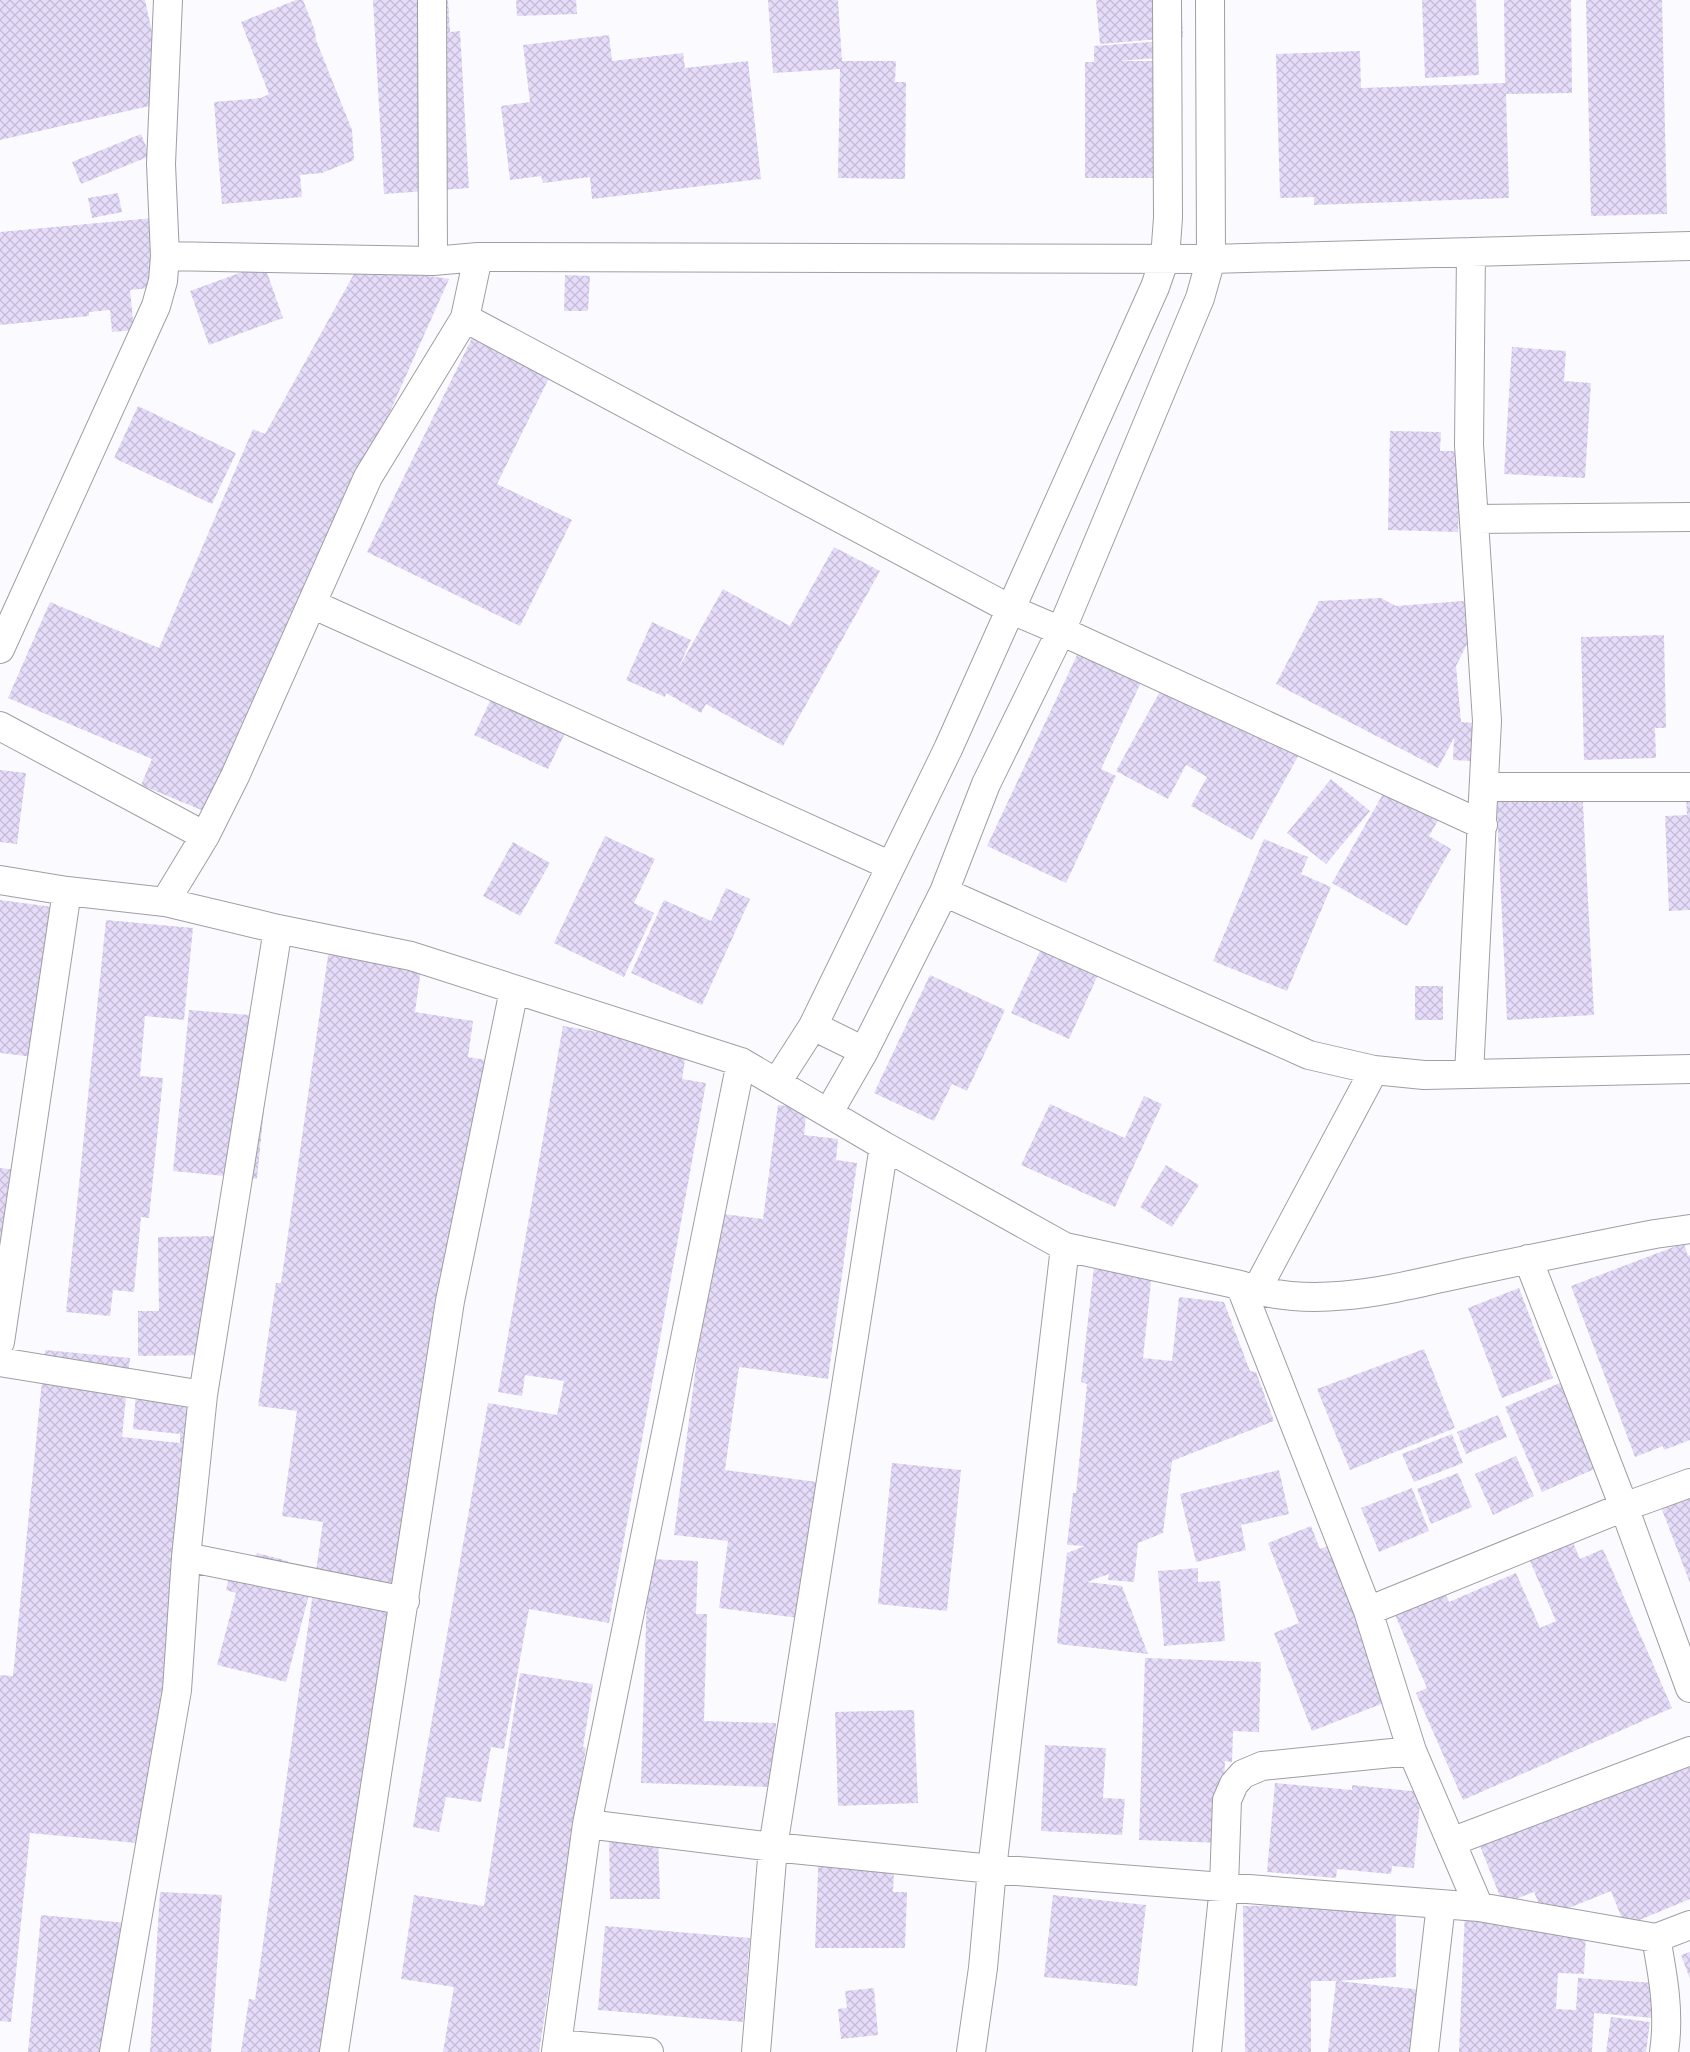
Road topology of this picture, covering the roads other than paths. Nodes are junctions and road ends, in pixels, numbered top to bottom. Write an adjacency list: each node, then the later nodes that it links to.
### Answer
1 (168, 0): 7 (street)
2 (432, 0): 11 (street)
3 (1167, 0): 9 (street)
4 (1210, 0): 10 (street)
5 (1690, 246): 6 (street)
6 (1471, 252): 10 (street); 14 (street)
7 (165, 256): 11 (street); 18 (street)
8 (478, 257): 9 (street); 11 (street); 12 (street)
9 (1165, 258): 10 (street); 16 (street)
10 (1211, 259): 17 (street)
11 (433, 261)
12 (465, 318): 15 (street); 16 (street)
13 (1690, 517): 14 (street)
14 (1474, 518): 20 (street)
15 (312, 604): 23 (street); 24 (street)
16 (1012, 610): 17 (street); 24 (street)
17 (1061, 630): 22 (street); 27 (street)
18 (0, 648)
19 (0, 726): 23 (street)
20 (1485, 787): 21 (street); 22 (street)
21 (1690, 787)
22 (1483, 825): 36 (street)
23 (205, 836): 28 (street)
24 (891, 866): 31 (street)
25 (0, 880): 26 (street)
26 (67, 891): 28 (street); 44 (street)
27 (944, 892): 32 (street); 35 (street)
28 (165, 902): 29 (street)
29 (278, 929): 30 (street); 46 (street)
30 (514, 990): 33 (street); 50 (street)
31 (813, 1026): 32 (street); 37 (street)
32 (864, 1051): 38 (street)
33 (741, 1062): 37 (street); 55 (street)
34 (1690, 1069): 36 (street)
35 (1374, 1070): 36 (street); 43 (street)
36 (1469, 1074)
37 (777, 1082): 38 (street)
38 (829, 1112): 39 (street)
39 (884, 1146): 41 (street); 57 (street)
40 (1690, 1229): 42 (street)
41 (1065, 1247): 43 (street); 58 (street)
42 (1528, 1259): 43 (street); 48 (street)
43 (1248, 1288): 51 (street)
44 (0, 1342)
45 (0, 1362): 46 (street)
46 (203, 1396): 49 (street)
47 (1690, 1483): 48 (street)
48 (1624, 1507): 51 (street); 52 (street)
49 (186, 1557): 50 (street); 65 (street)
50 (405, 1601): 66 (street)
51 (1368, 1611): 53 (street)
52 (1690, 1688)
53 (1412, 1751): 56 (street); 59 (street)
54 (1690, 1751): 56 (street)
55 (587, 1824): 57 (street); 64 (street)
56 (1451, 1842): 61 (street)
57 (773, 1847): 58 (street); 68 (street)
58 (992, 1869): 59 (street); 69 (street)
59 (1224, 1886): 60 (street); 70 (street)
60 (1441, 1904): 61 (street); 71 (street)
61 (1479, 1907): 63 (street)
62 (1690, 1925): 63 (street)
63 (1656, 1938): 72 (street)
64 (557, 2048): 67 (street)
65 (114, 2052)
66 (334, 2052)
67 (649, 2052)
68 (756, 2052)
69 (971, 2052)
70 (1208, 2052)
71 (1424, 2052)
72 (1664, 2052)

